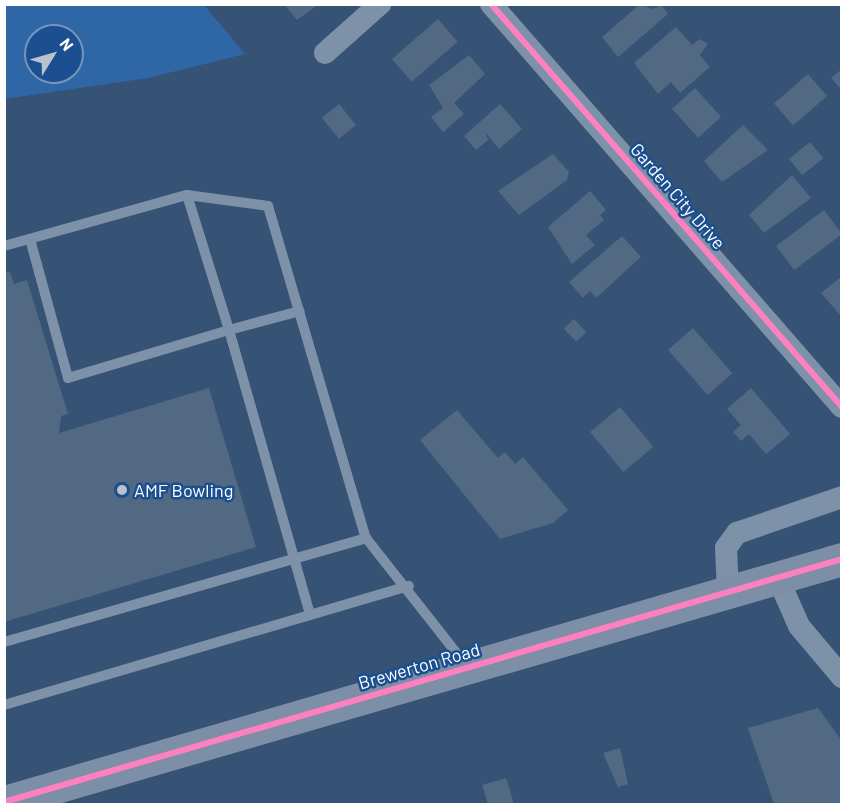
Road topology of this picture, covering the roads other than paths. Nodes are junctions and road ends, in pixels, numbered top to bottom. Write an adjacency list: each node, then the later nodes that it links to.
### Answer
1 (380, 4): 3 (street)
2 (491, 4): 9 (street, Garden City Drive)
3 (325, 53)
4 (187, 195): 5 (lane); 7 (lane); 8 (lane)
5 (30, 239): 6 (lane); 8 (lane)
6 (4, 246)
7 (300, 312): 8 (lane); 11 (lane)
8 (229, 330): 13 (lane)
9 (842, 407)
10 (842, 497): 16 (street)
11 (366, 538): 13 (lane); 15 (lane)
12 (842, 559): 14 (main road, Brewerton Road)
13 (294, 560): 17 (lane); 18 (lane)
14 (778, 578): 16 (main road, Brewerton Road); 20 (street)
15 (409, 586): 17 (lane); 19 (lane)
16 (728, 592): 19 (main road, Brewerton Road)
17 (310, 615): 21 (lane)
18 (4, 642)
19 (468, 668): 22 (main road, Brewerton Road)
20 (842, 677)
21 (4, 705)
22 (4, 802)

